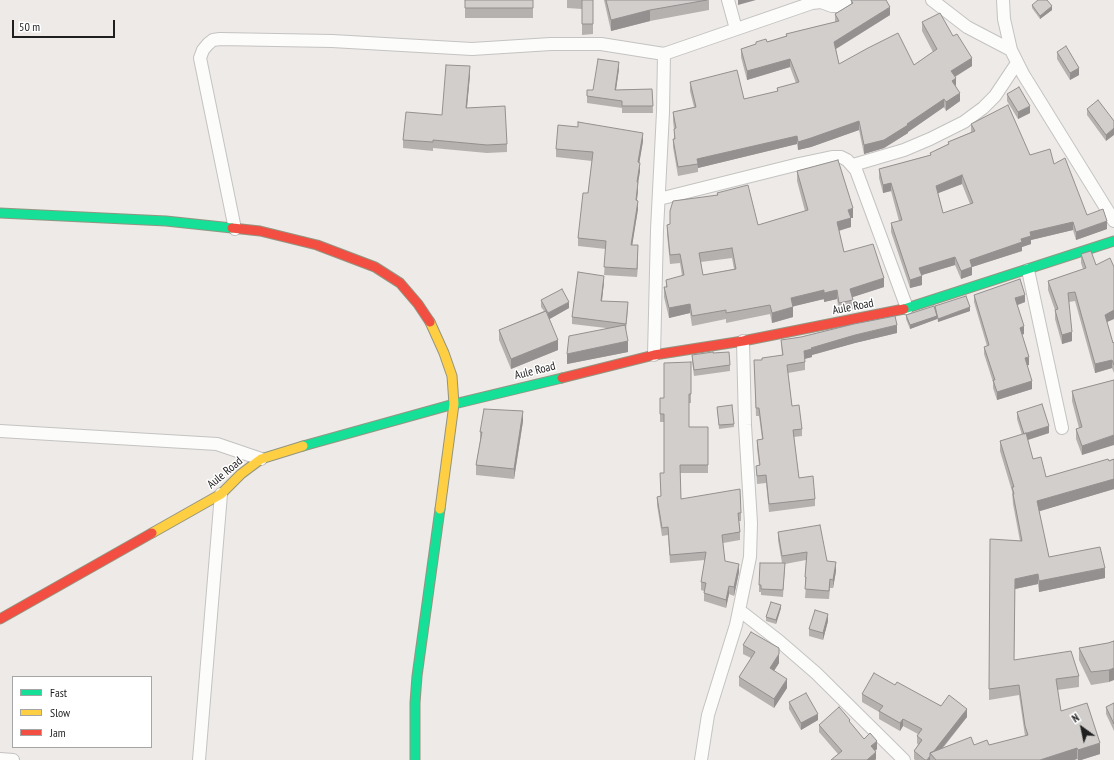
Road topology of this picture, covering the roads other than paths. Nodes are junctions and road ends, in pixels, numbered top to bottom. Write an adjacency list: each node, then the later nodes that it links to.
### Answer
1 (728, 0): 5 (street)
2 (851, 0): 5 (street)
3 (932, 0): 6 (street)
4 (1003, 0): 6 (street)
5 (736, 29): 7 (street)
6 (1011, 50): 8 (street)
7 (664, 54): 10 (street); 13 (street)
8 (1017, 63): 9 (street); 12 (street)
9 (853, 165): 10 (street); 16 (street)
10 (659, 199): 18 (street)
11 (0, 213): 13 (street)
12 (1114, 222)
13 (234, 228): 19 (street)
14 (1114, 241): 15 (street, Aule Road)
15 (1028, 270): 16 (street, Aule Road); 20 (street)
16 (907, 308): 17 (street, Aule Road)
17 (742, 341): 18 (street, Aule Road); 24 (street)
18 (654, 355): 19 (street, Aule Road)
19 (454, 404): 22 (street, Aule Road); 29 (street)
20 (1062, 428)
21 (0, 431): 22 (street)
22 (261, 459): 23 (street, Aule Road)
23 (221, 494): 25 (street, Aule Road); 28 (street)
24 (739, 610): 30 (street); 31 (street)
25 (0, 619)
26 (0, 759): 27 (street)
27 (13, 760)
28 (199, 760)
29 (415, 760)
30 (701, 760)
31 (904, 760)

